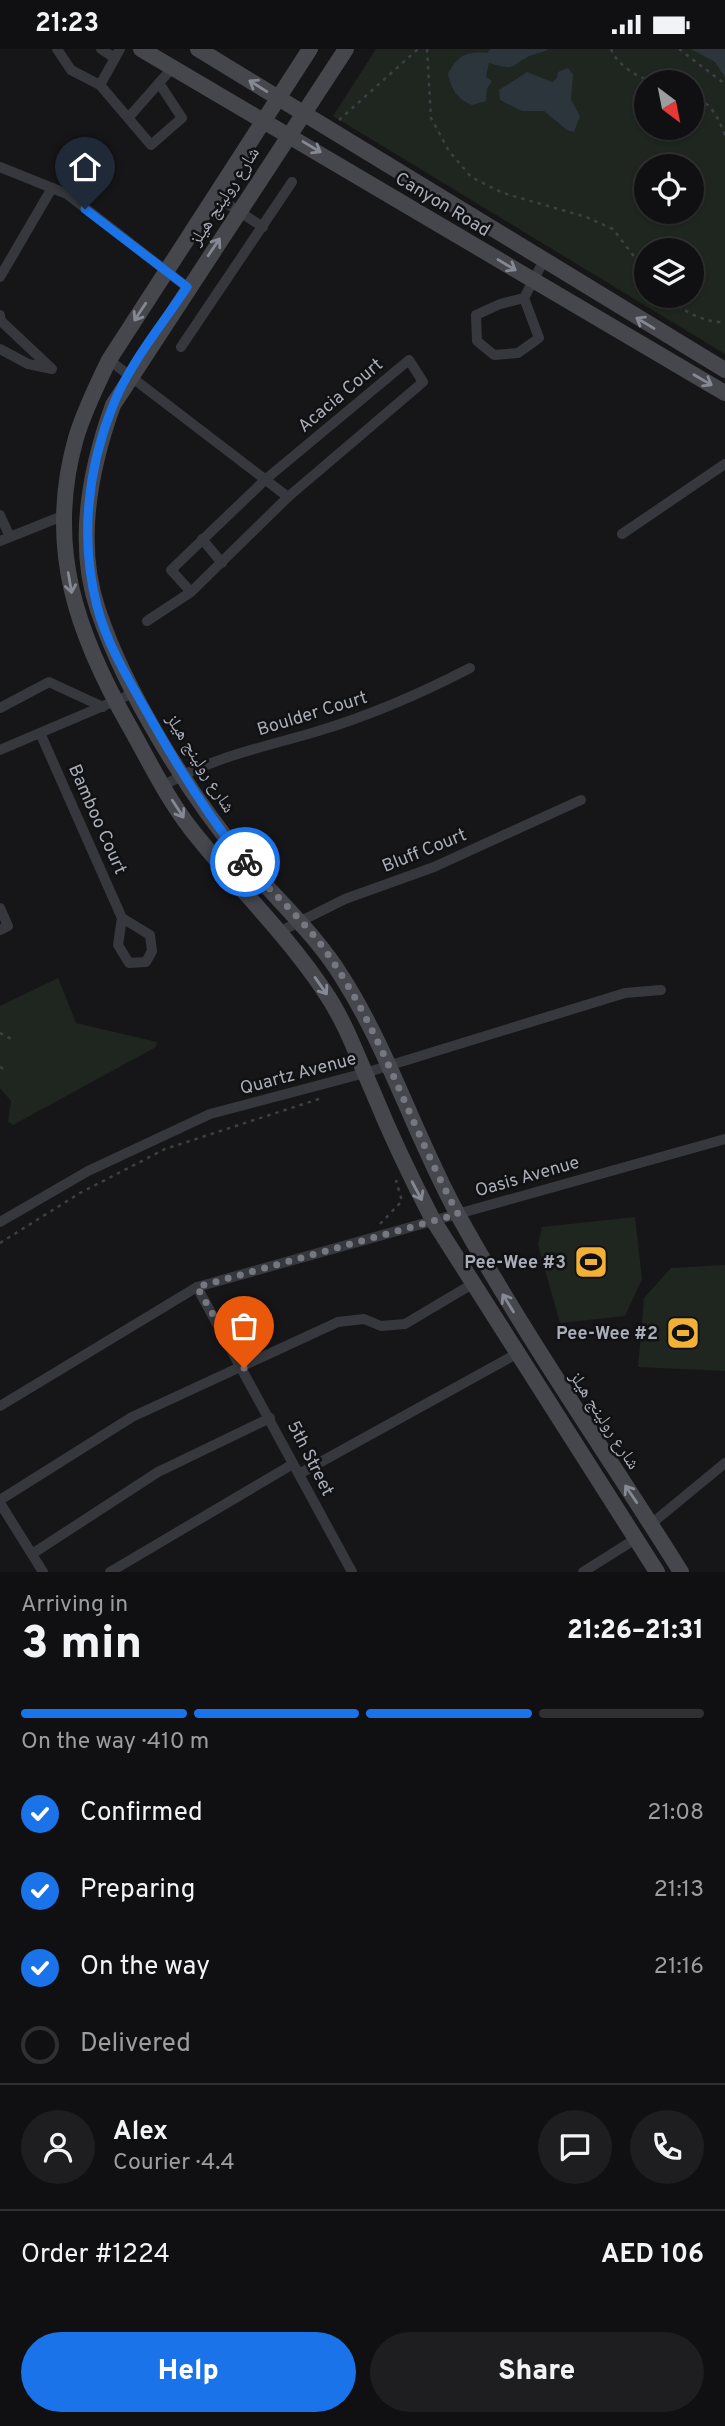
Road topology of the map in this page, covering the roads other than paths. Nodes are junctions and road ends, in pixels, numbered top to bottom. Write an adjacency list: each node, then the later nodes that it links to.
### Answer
1 (57, 49): 10 (street)
2 (101, 49): 7 (street)
3 (141, 49): 8 (main road, Canyon Road)
4 (198, 49): 11 (main road, Canyon Road, one-way to 4)
5 (310, 49): 11 (main road, شارع رولينج هيلز)
6 (346, 49): 12 (main road, شارع رولينج هيلز)
7 (117, 54): 10 (street)
8 (173, 67): 9 (street); 14 (main road, Canyon Road)
9 (159, 83): 13 (street); 13 (street)
10 (100, 85): 13 (street)
11 (280, 99): 12 (main road, Canyon Road); 14 (main road, شارع رولينج هيلز)
12 (303, 114): 15 (main road, شارع رولينج هيلز); 22 (main road, Canyon Road)
13 (130, 117)
14 (266, 121): 15 (main road, Canyon Road); 19 (main road, شارع رولينج هيلز)
15 (288, 133): 20 (main road, شارع رولينج هيلز); 25 (main road, Canyon Road, one-way to 25)
16 (0, 167): 18 (street)
17 (292, 183): 21 (street)
18 (52, 188): 23 (street); 24 (street)
19 (217, 197): 20 (street); 23 (main road, شارع رولينج هيلز)
20 (237, 212): 21 (street); 26 (main road, شارع رولينج هيلز, one-way to 20)
21 (263, 227): 29 (street)
22 (543, 262): 25 (street); 32 (main road, Canyon Road, one-way to 22)
23 (166, 272): 26 (street); 31 (main road, شارع رولينج هيلز, one-way to 31)
24 (0, 277)
25 (533, 281): 27 (street); 34 (main road, Canyon Road, one-way to 34)
26 (187, 287): 33 (main road, شارع رولينج هيلز)
27 (524, 298): 27 (street)
28 (0, 315): 30 (street)
29 (181, 347)
30 (0, 349)
31 (109, 360): 33 (street); 39 (main road, شارع رولينج هيلز)
32 (725, 370)
33 (129, 375): 36 (street); 47 (main road, شارع رولينج هيلز)
34 (725, 393)
35 (725, 464): 40 (street)
36 (266, 479): 37 (street); 37 (street, Acacia Court); 42 (street, Acacia Court)
37 (288, 497): 43 (street, Acacia Court)
38 (0, 515): 41 (street)
39 (65, 515): 41 (street); 48 (main road, شارع رولينج هيلز, one-way to 48)
40 (622, 534)
41 (5, 539)
42 (202, 539): 43 (street); 44 (street, Acacia Court)
43 (222, 563): 44 (street, Acacia Court)
44 (191, 592): 45 (street, Acacia Court)
45 (146, 621)
46 (470, 669): 52 (street, Boulder Court)
47 (136, 692): 48 (street); 52 (main road, شارع رولينج هيلز)
48 (109, 704): 49 (street); 50 (street); 53 (main road, شارع رولينج هيلز)
49 (0, 708)
50 (41, 735): 51 (street); 56 (street, Bamboo Court)
51 (0, 750)
52 (182, 775): 53 (street, Boulder Court); 57 (main road, شارع رولينج هيلز)
53 (163, 786): 59 (main road, شارع رولينج هيلز, one-way to 59)
54 (581, 800): 57 (street, Bluff Court)
55 (0, 908): 58 (street)
56 (122, 918)
57 (299, 921): 59 (street, Bluff Court); 61 (main road, شارع رولينج هيلز)
58 (0, 930)
59 (279, 932): 62 (main road, شارع رولينج هيلز, one-way to 62)
60 (661, 990): 61 (street, Quartz Avenue)
61 (387, 1065): 62 (street, Quartz Avenue); 64 (main road, شارع رولينج هيلز)
62 (365, 1073): 65 (main road, شارع رولينج هيلز, one-way to 65); 66 (street, Quartz Avenue)
63 (725, 1139): 64 (street, Oasis Avenue)
64 (458, 1214): 65 (street, Oasis Avenue); 76 (main road, شارع رولينج هيلز, one-way to 64)
65 (433, 1220): 67 (main road, شارع رولينج هيلز); 68 (street, Oasis Avenue)
66 (0, 1222)
67 (474, 1283): 69 (main road, شارع رولينج هيلز); 70 (street)
68 (197, 1287): 70 (street, 5th Street); 71 (street, Oasis Avenue)
69 (518, 1353): 74 (street); 77 (main road, شارع رولينج هيلز)
70 (244, 1368): 72 (street, 5th Street); 75 (street)
71 (0, 1406)
72 (270, 1418): 74 (street, 5th Street); 78 (street)
73 (725, 1463): 76 (street)
74 (296, 1469): 80 (street); 81 (street, 5th Street)
75 (0, 1501): 78 (street)
76 (651, 1524): 84 (main road, شارع رولينج هيلز)
77 (637, 1538): 82 (street); 83 (main road, شارع رولينج هيلز)
78 (32, 1554): 79 (street)
79 (43, 1572)
80 (110, 1572)
81 (352, 1572)
82 (583, 1572)
83 (657, 1572)
84 (681, 1572)

